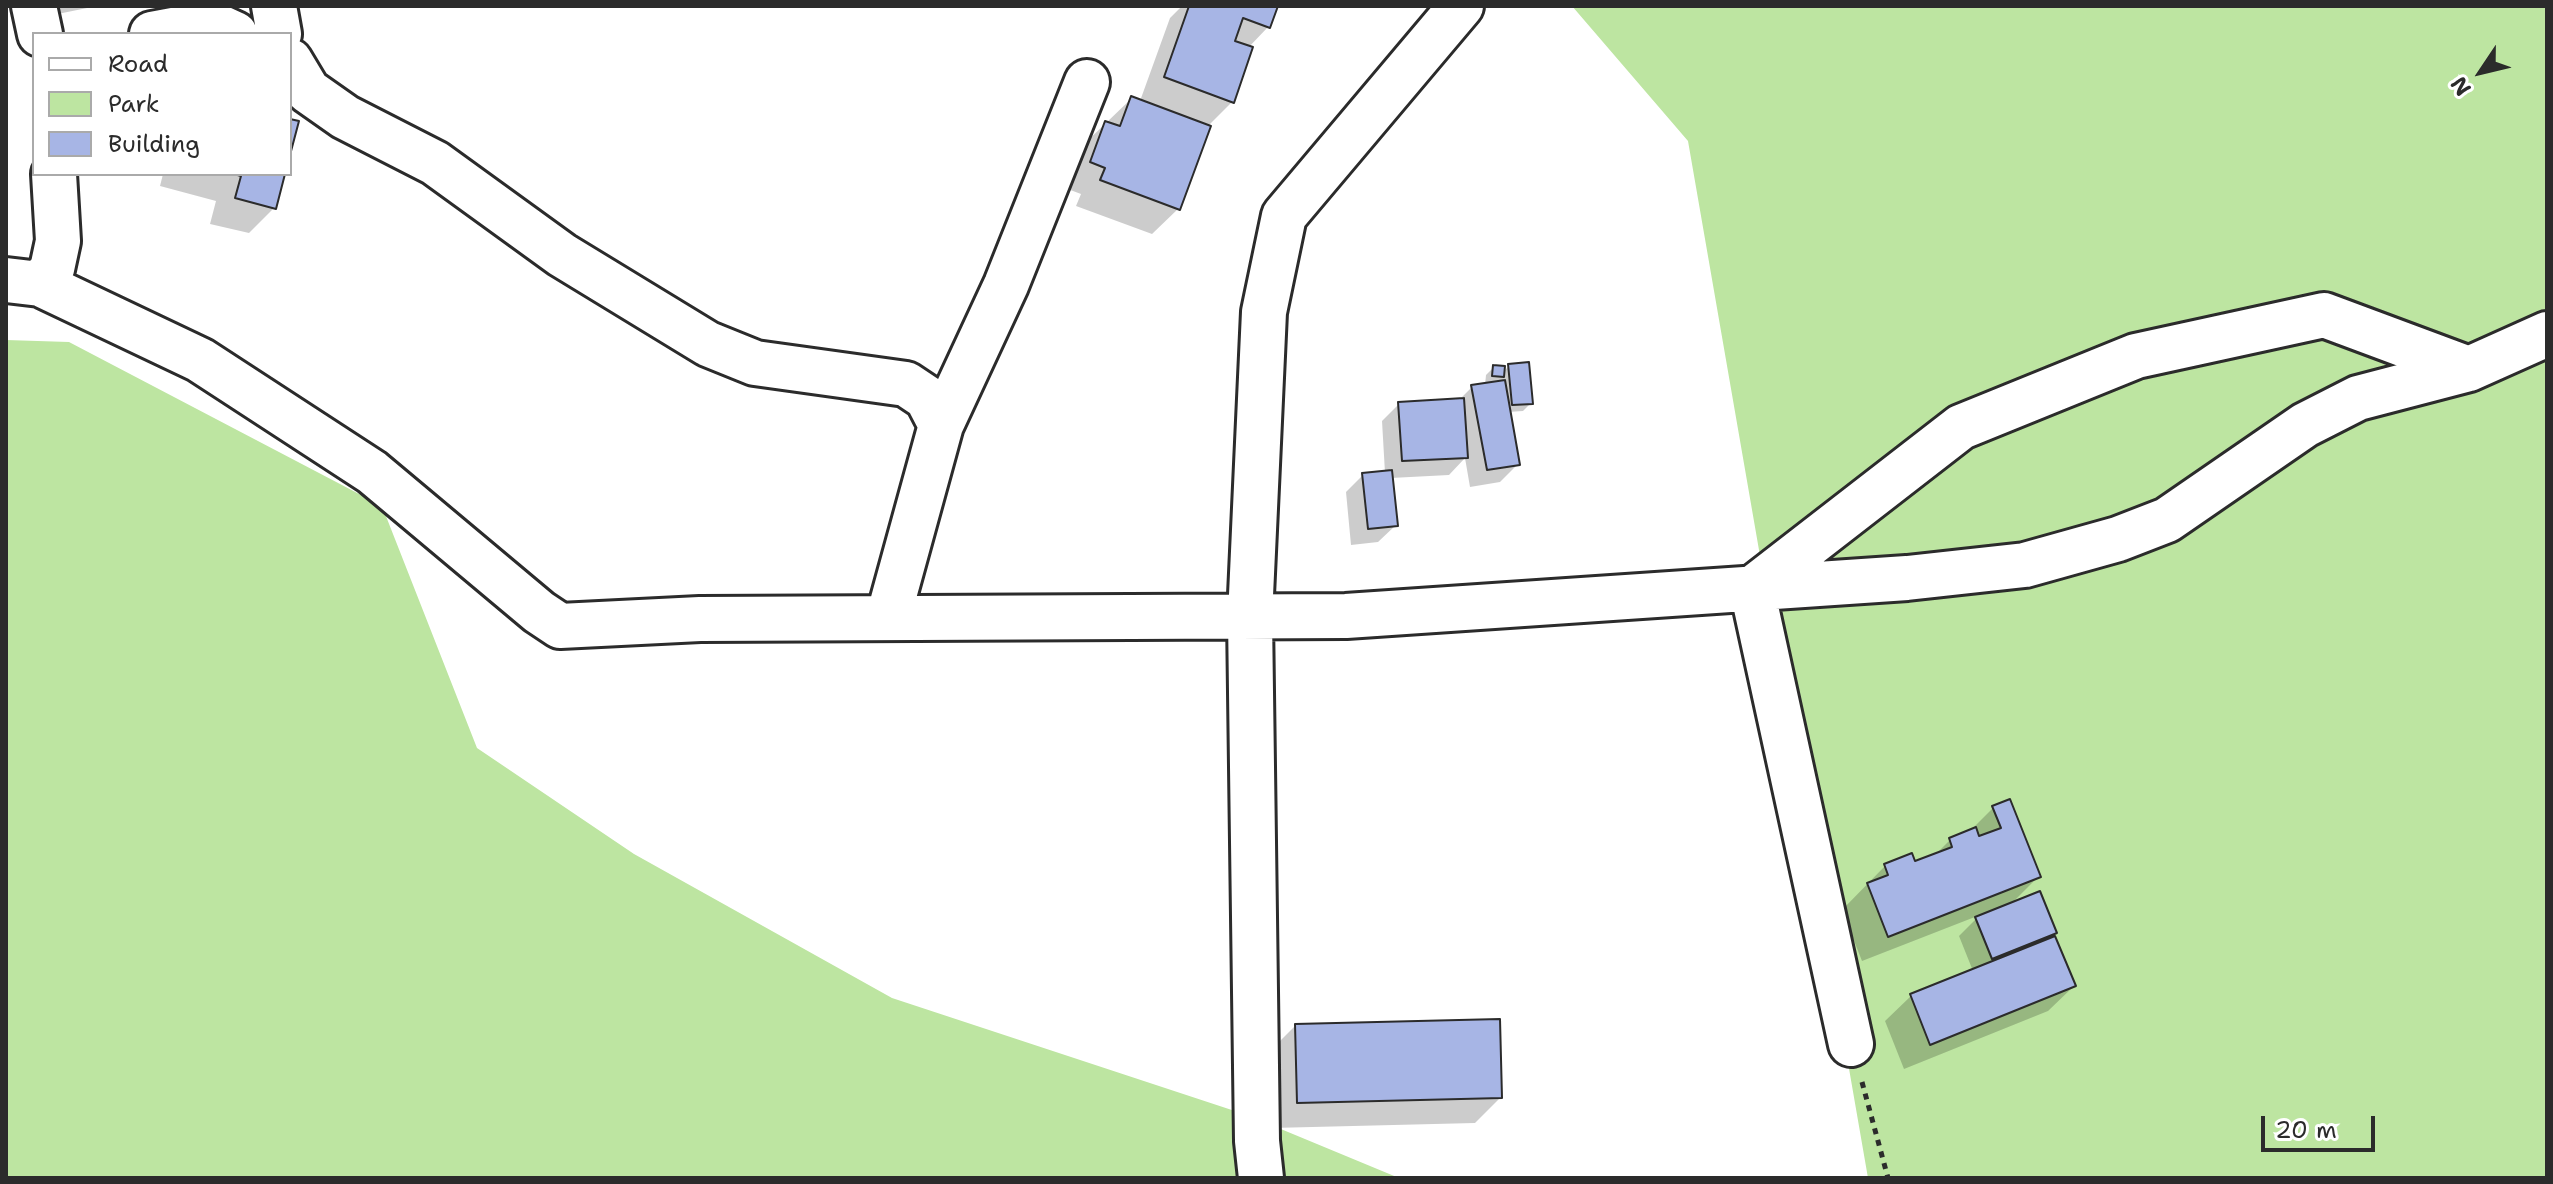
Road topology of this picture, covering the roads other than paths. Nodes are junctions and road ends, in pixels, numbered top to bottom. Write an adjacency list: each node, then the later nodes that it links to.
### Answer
1 (34, 6): 4 (street)
2 (274, 6): 7 (street)
3 (1461, 6): 16 (street)
4 (40, 32)
5 (163, 32): 6 (street)
6 (231, 32)
7 (279, 32)
8 (292, 64): 14 (street)
9 (1087, 82): 14 (street)
10 (54, 176): 11 (street)
11 (23, 282): 17 (street)
12 (2547, 334): 13 (street)
13 (2469, 369): 15 (street); 15 (street)
14 (941, 425): 17 (street)
15 (1752, 589): 16 (street); 18 (street)
16 (1250, 617): 17 (street); 19 (street)
17 (888, 618)
18 (1851, 1044)
19 (1261, 1178)

